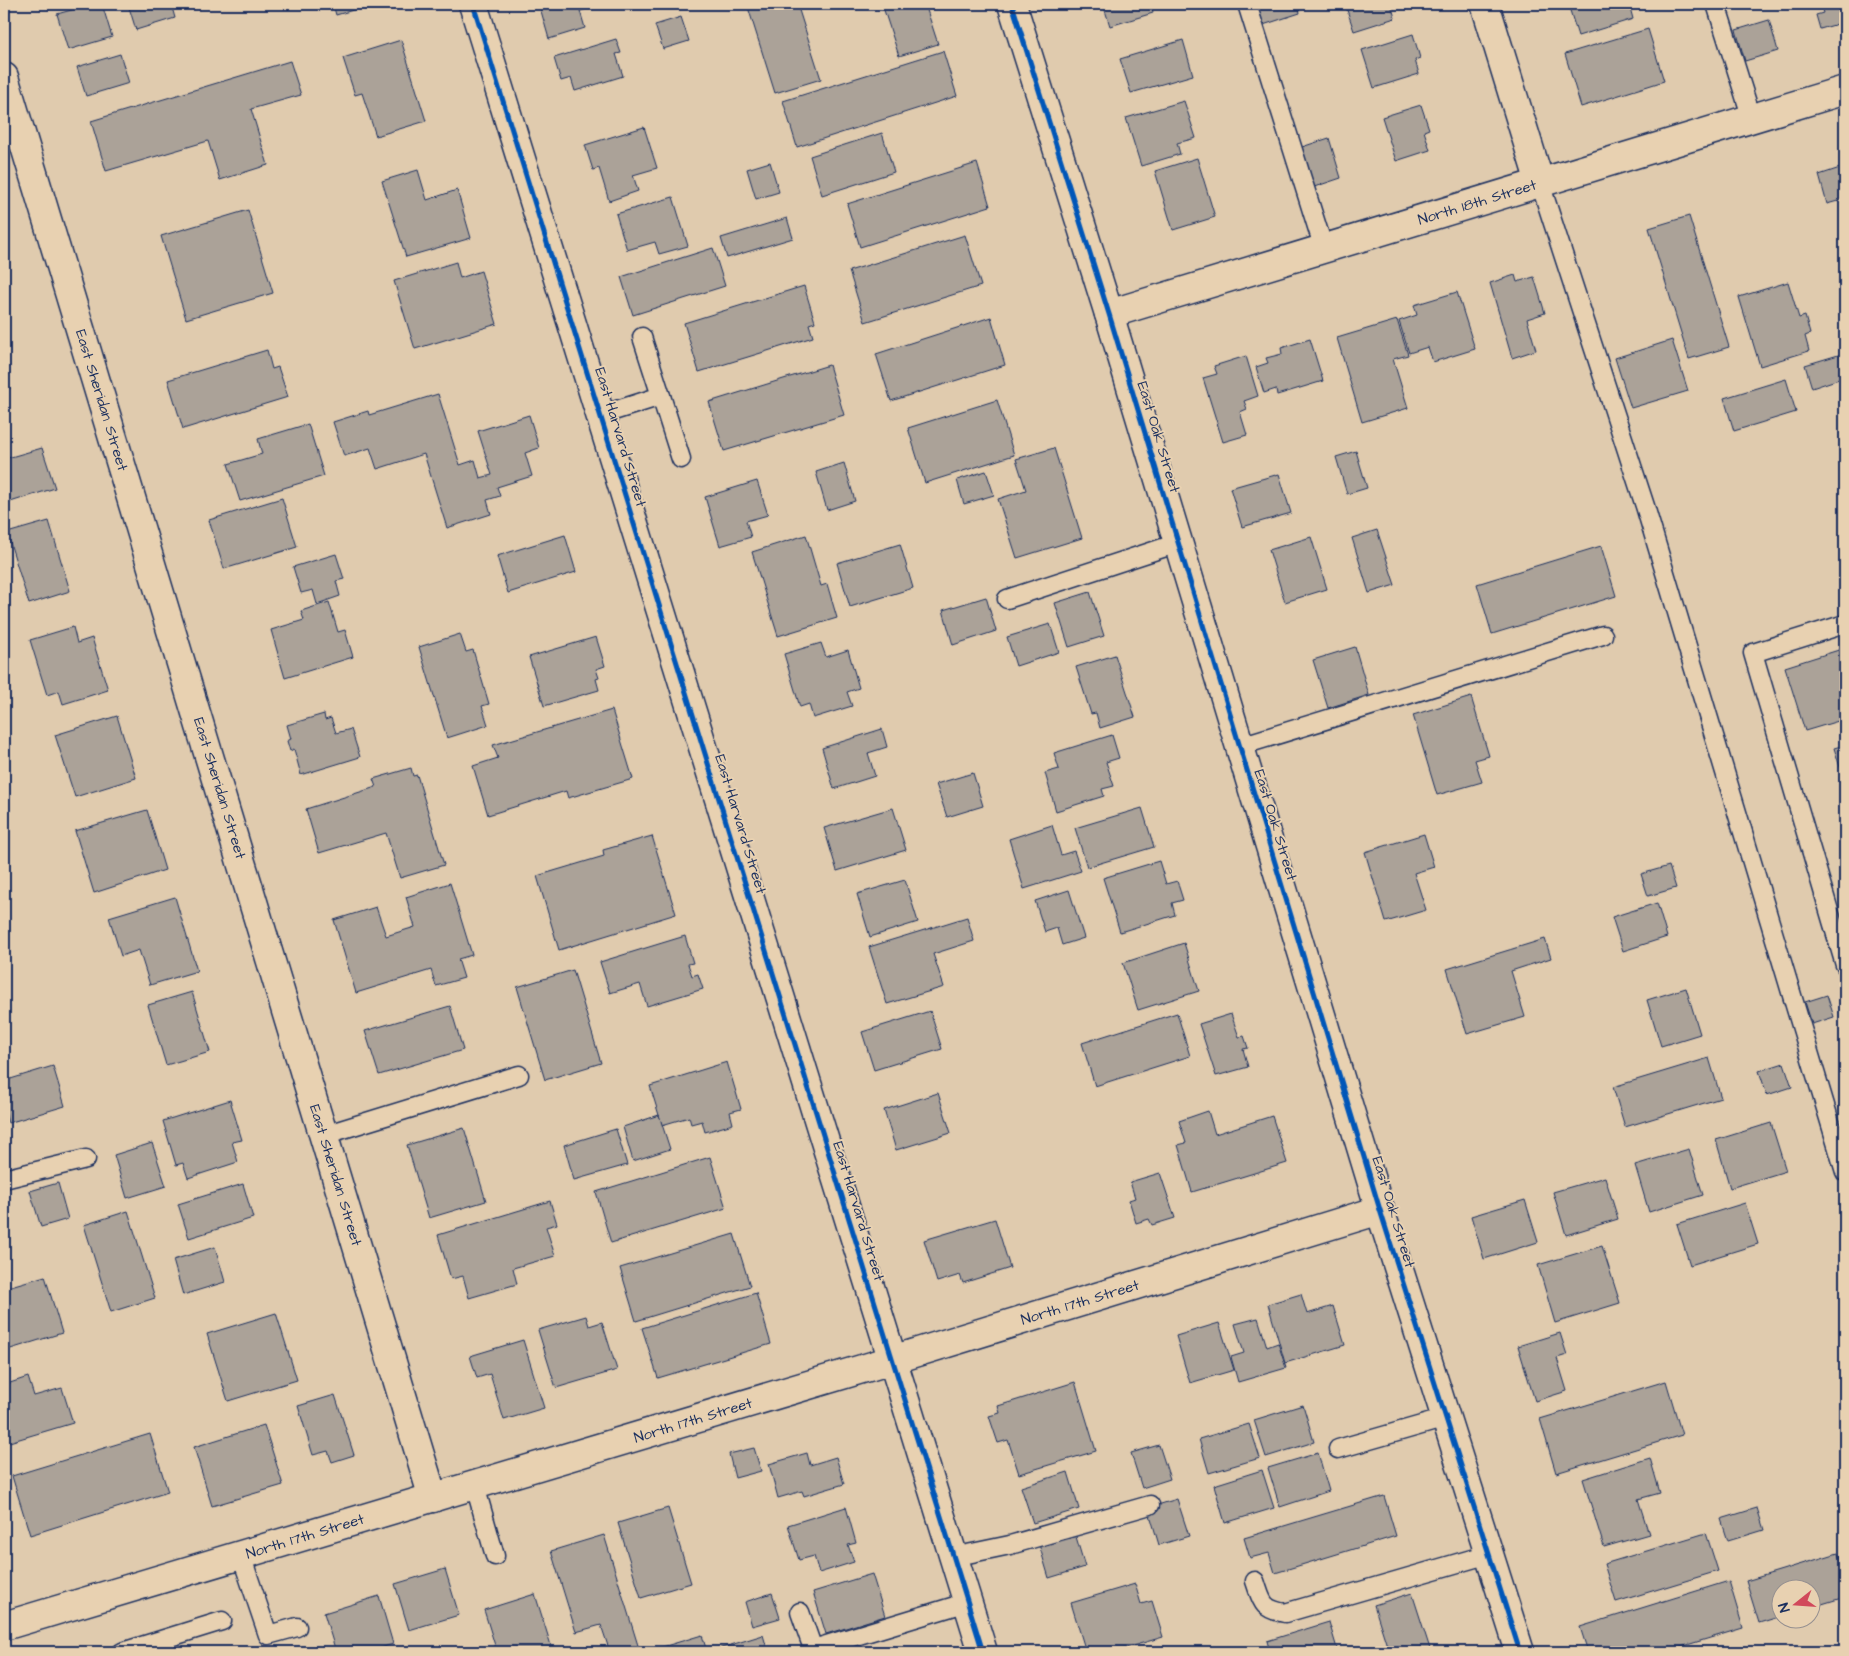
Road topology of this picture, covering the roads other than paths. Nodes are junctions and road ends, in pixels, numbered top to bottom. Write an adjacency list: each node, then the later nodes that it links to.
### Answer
1 (472, 4): 14 (street, East Harvard Street)
2 (1012, 4): 11 (street, East Oak Street)
3 (1248, 4): 10 (lane)
4 (1485, 4): 9 (street)
5 (1716, 4): 8 (lane)
6 (4, 78): 23 (street, East Sheridan Street)
7 (1845, 90): 8 (street, North 18th Street)
8 (1752, 119): 9 (street, North 18th Street)
9 (1540, 183): 10 (street, North 18th Street); 25 (lane)
10 (1324, 249): 11 (street, North 18th Street)
11 (1109, 314): 16 (street, East Oak Street)
12 (642, 337): 13 (lane)
13 (661, 396): 14 (lane); 15 (lane)
14 (601, 415): 28 (street, East Harvard Street)
15 (681, 459)
16 (1178, 544): 17 (lane); 20 (street, East Oak Street)
17 (1007, 599)
18 (1845, 624): 21 (lane)
19 (1603, 635): 20 (lane)
20 (1240, 746): 27 (street, East Oak Street)
21 (1845, 965)
22 (519, 1075): 23 (lane)
23 (324, 1134): 32 (street, East Sheridan Street)
24 (86, 1159): 26 (lane)
25 (1845, 1172)
26 (4, 1179)
27 (1380, 1210): 28 (street, North 17th Street); 29 (street, East Oak Street)
28 (892, 1360): 31 (street, North 17th Street); 37 (street, East Harvard Street)
29 (1446, 1418): 30 (lane); 34 (street, East Oak Street)
30 (1338, 1449)
31 (475, 1486): 32 (street, North 17th Street); 36 (lane)
32 (434, 1498): 35 (street, North 17th Street)
33 (1150, 1505): 37 (lane)
34 (1489, 1554): 38 (lane); 46 (street, East Oak Street)
35 (241, 1555): 42 (street, North 17th Street); 43 (lane)
36 (495, 1556)
37 (953, 1557): 39 (street, East Harvard Street)
38 (1255, 1581)
39 (968, 1602): 40 (lane); 44 (street, East Harvard Street)
40 (800, 1612)
41 (222, 1621): 45 (lane)
42 (4, 1626)
43 (297, 1627)
44 (978, 1651)
45 (122, 1652)
46 (1520, 1652)

